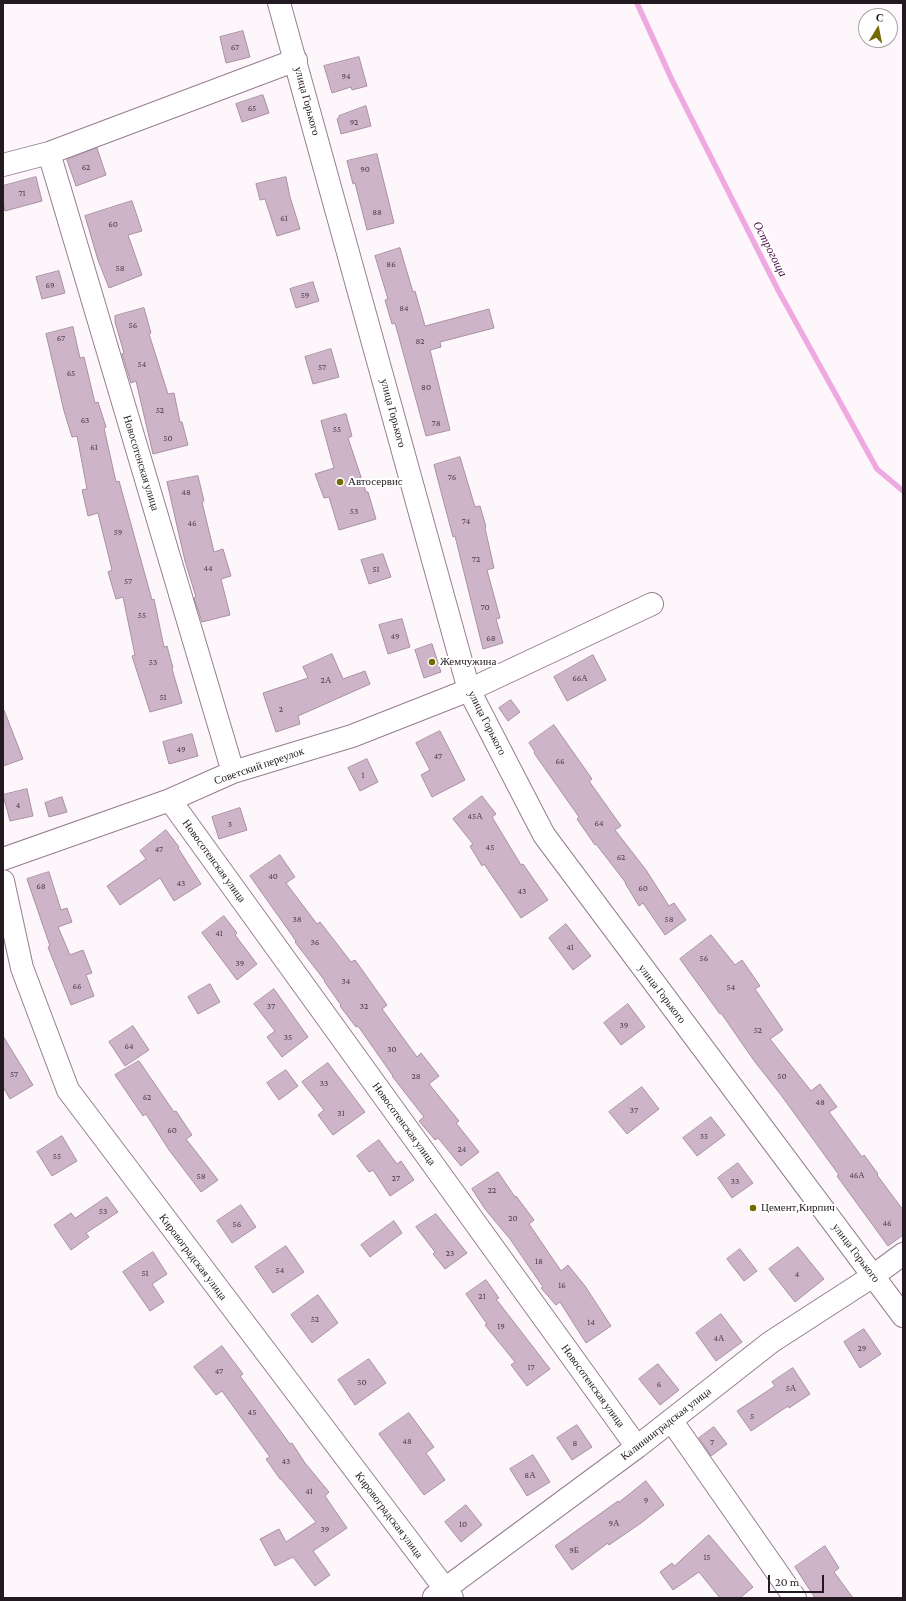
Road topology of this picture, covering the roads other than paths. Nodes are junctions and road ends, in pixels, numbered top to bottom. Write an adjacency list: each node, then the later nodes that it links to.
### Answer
1 (279, 3): 2 (street, улица Горького)
2 (296, 60): 3 (street); 6 (street, улица Горького)
3 (49, 153): 4 (street); 7 (street, Новосотенская улица)
4 (3, 165)
5 (652, 604): 6 (street, Советский переулок)
6 (469, 690): 7 (street, Советский переулок); 12 (street, улица Горького)
7 (233, 772): 8 (street, Советский переулок)
8 (170, 800): 9 (street, Советский переулок); 15 (street, Новосотенская улица)
9 (3, 859)
10 (3, 881): 16 (street, Кировоградская улица)
11 (903, 1254): 12 (street, Калининградская улица)
12 (873, 1276): 13 (street, улица Горького); 14 (street, Калининградская улица)
13 (903, 1316)
14 (671, 1420): 15 (street, Калининградская улица); 17 (street)
15 (637, 1447): 16 (street, Калининградская улица)
16 (443, 1595)
17 (795, 1598)

